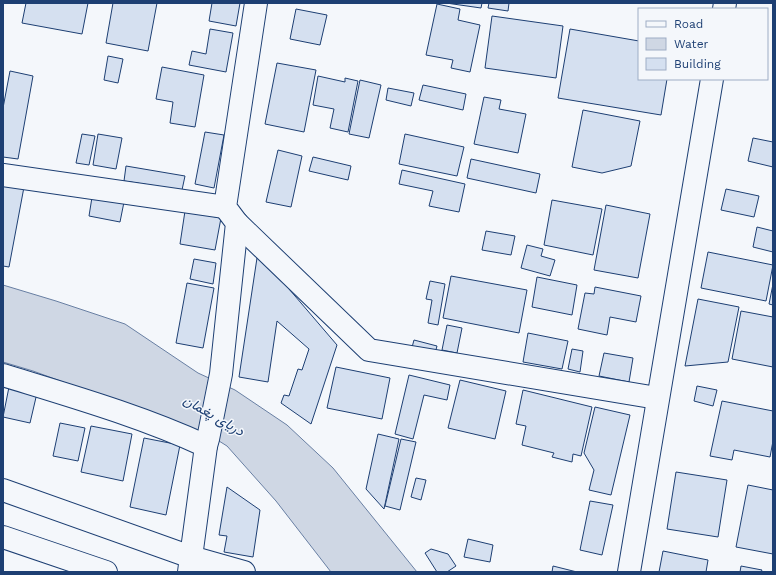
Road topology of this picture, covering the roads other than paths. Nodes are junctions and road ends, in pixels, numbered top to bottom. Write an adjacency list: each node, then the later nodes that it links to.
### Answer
1 (256, 3): 4 (street)
2 (712, 80): 6 (street)
3 (3, 175): 4 (street)
4 (231, 215): 6 (street); 7 (street)
5 (3, 375): 7 (street)
6 (657, 398): 13 (street)
7 (207, 443): 10 (street)
8 (3, 490): 10 (street)
9 (3, 536): 11 (street)
10 (190, 565): 12 (street)
11 (106, 572)
12 (244, 572)
13 (628, 572)

